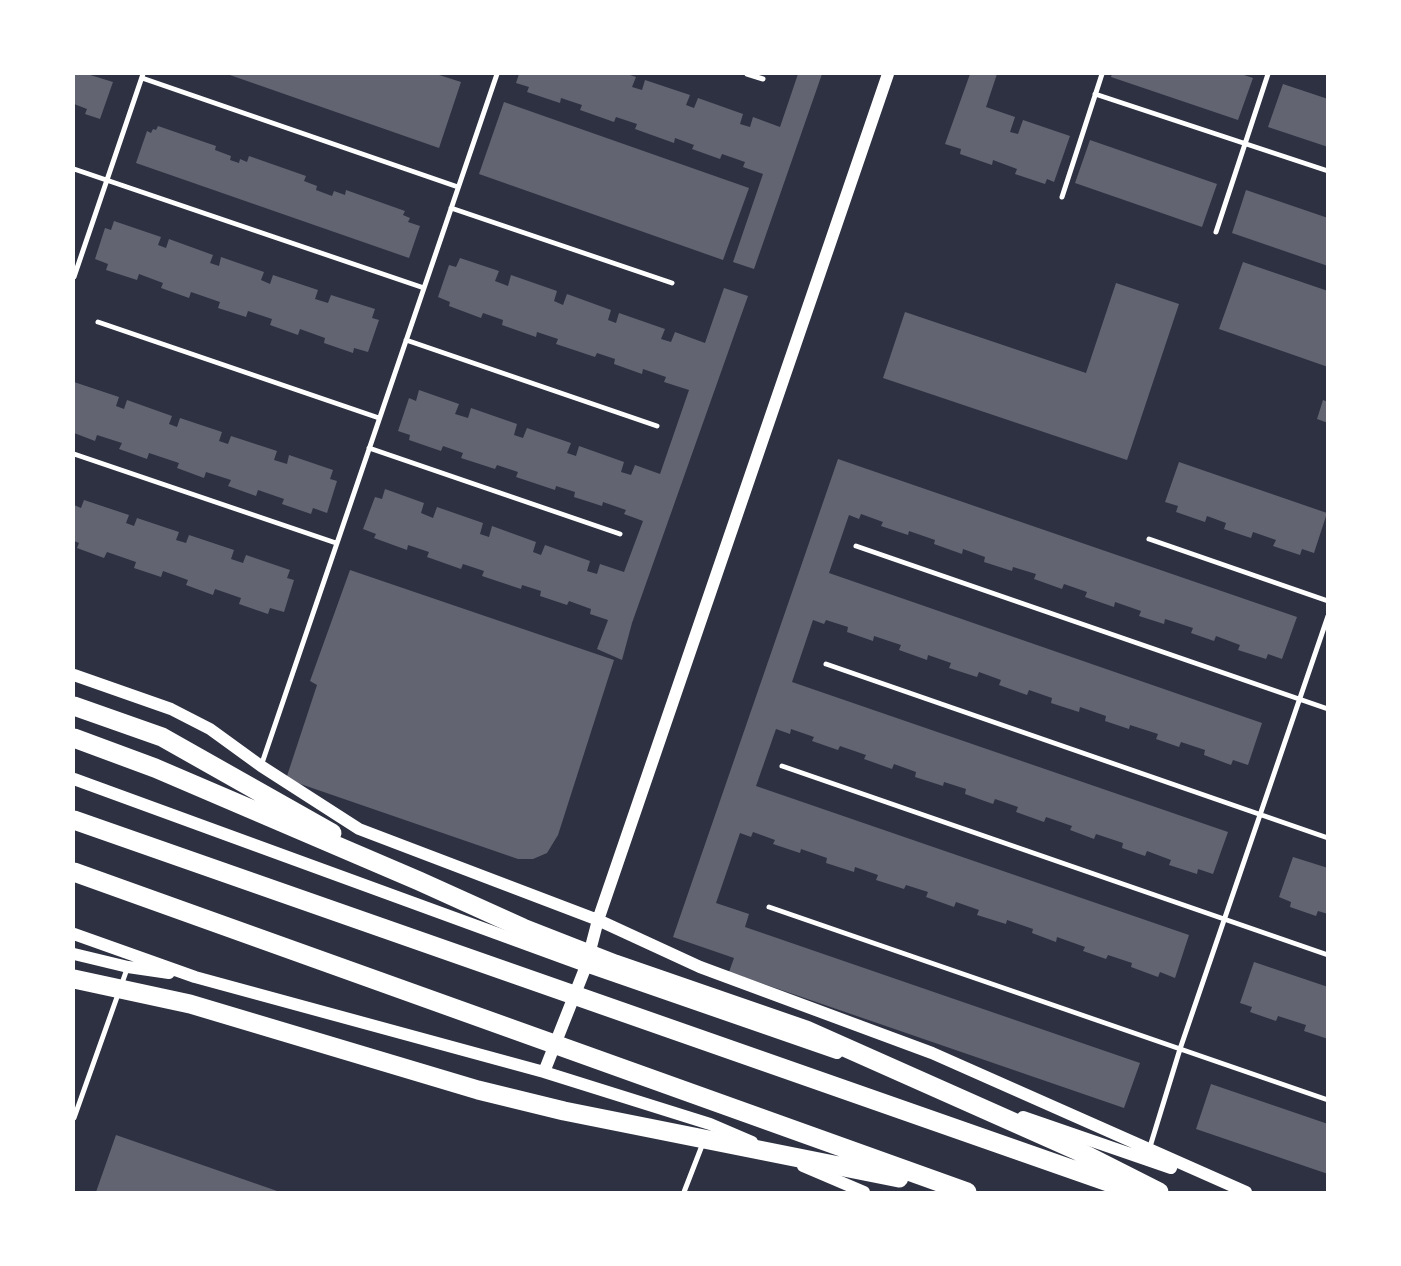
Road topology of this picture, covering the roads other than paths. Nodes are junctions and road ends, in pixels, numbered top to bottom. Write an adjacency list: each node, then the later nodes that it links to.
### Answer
1 (497, 74): 13 (lane)
2 (747, 74): 7 (lane)
3 (888, 74): 48 (street)
4 (1102, 74): 8 (lane)
5 (1268, 74): 9 (lane)
6 (143, 76): 12 (lane); 13 (lane)
7 (763, 79)
8 (1095, 94): 9 (lane); 14 (lane)
9 (1245, 144): 11 (lane); 16 (lane)
10 (74, 169): 12 (lane)
11 (1328, 171)
12 (107, 180): 17 (lane); 19 (lane)
13 (458, 187): 15 (lane)
14 (1062, 197)
15 (451, 208): 18 (lane); 19 (lane)
16 (1216, 232)
17 (74, 278)
18 (672, 284)
19 (424, 288): 21 (lane)
20 (98, 322): 22 (lane)
21 (406, 340): 22 (lane); 23 (lane)
22 (379, 418): 24 (lane)
23 (657, 426)
24 (369, 448): 26 (lane); 28 (lane)
25 (74, 454): 28 (lane)
26 (620, 534)
27 (1149, 539): 30 (lane)
28 (336, 543): 38 (lane)
29 (856, 547): 34 (lane)
30 (1328, 601)
31 (1328, 615): 34 (lane)
32 (826, 664): 41 (lane)
33 (74, 675): 38 (street)
34 (1299, 699): 36 (lane); 41 (lane)
35 (74, 706): 45 (highway)
36 (1328, 709)
37 (74, 738): 45 (highway)
38 (261, 766): 48 (street)
39 (782, 766): 47 (lane)
40 (74, 779): 52 (street)
41 (1260, 814): 43 (lane); 47 (lane)
42 (74, 820): 65 (highway)
43 (1328, 838)
44 (74, 872): 64 (highway)
45 (419, 881): 66 (highway)
46 (769, 907): 56 (lane)
47 (1224, 919): 51 (lane); 56 (lane)
48 (598, 920): 52 (street); 61 (street)
49 (74, 934): 54 (street)
50 (74, 954): 53 (street)
51 (1328, 955)
52 (586, 966): 57 (street); 67 (street)
53 (128, 967): 54 (street); 59 (lane)
54 (195, 977): 57 (street)
55 (74, 979): 64 (highway)
56 (1180, 1049): 58 (lane); 61 (lane)
57 (544, 1072): 60 (street)
58 (1328, 1100)
59 (74, 1118)
60 (710, 1124): 62 (lane); 63 (street)
61 (1149, 1151): 68 (street)
62 (684, 1192)
63 (864, 1192)
64 (965, 1192)
65 (1139, 1192)
66 (1160, 1192)
67 (1241, 1192)
68 (1246, 1192)

